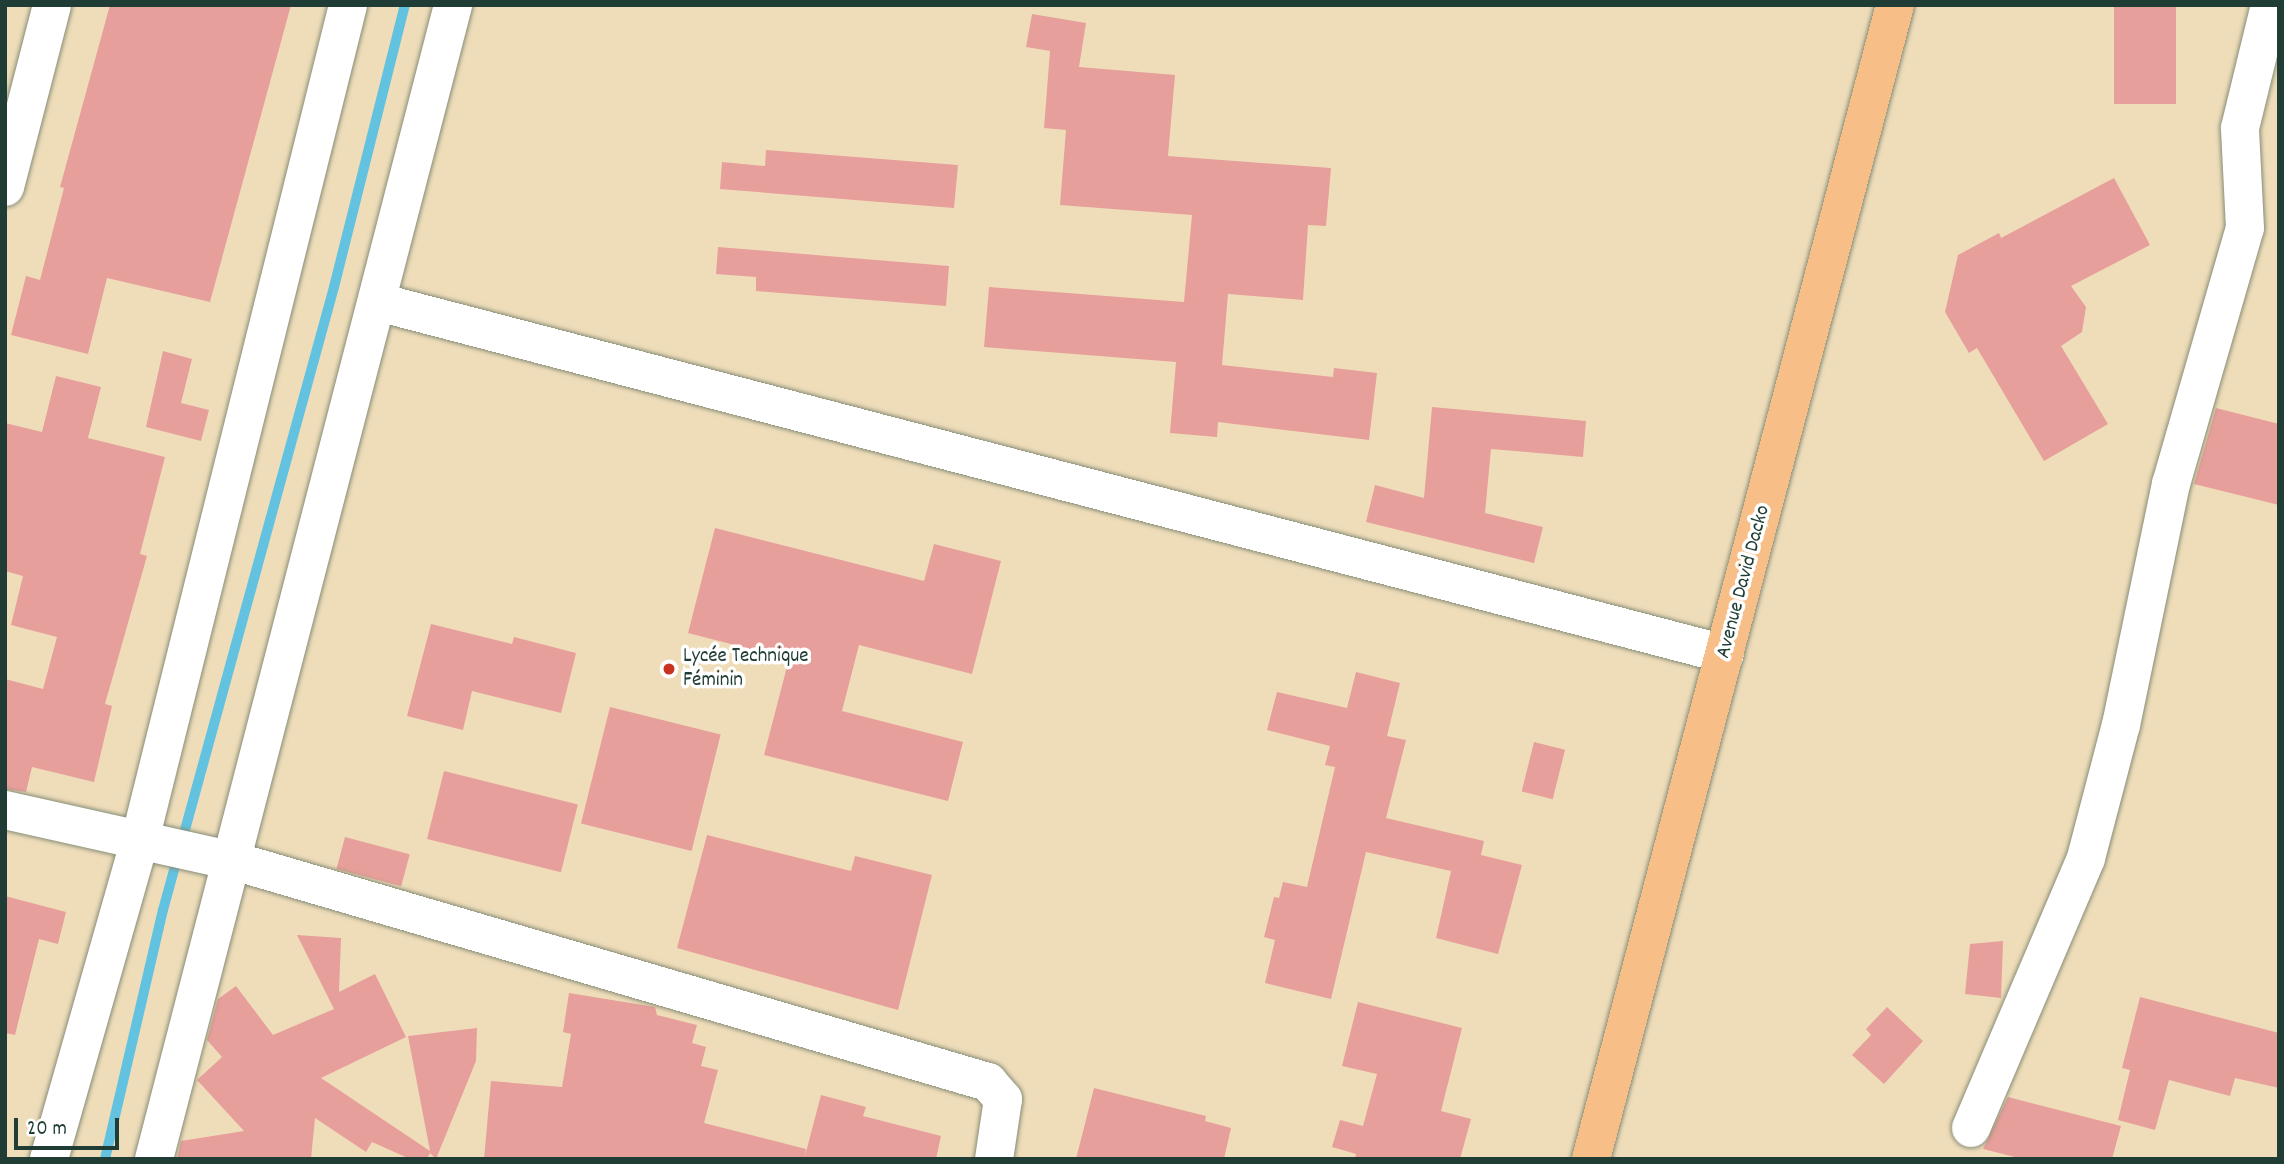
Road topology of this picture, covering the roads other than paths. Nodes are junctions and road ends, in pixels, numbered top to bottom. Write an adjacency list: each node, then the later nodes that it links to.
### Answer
1 (52, 5): 6 (street)
2 (348, 5): 10 (street)
3 (453, 5): 7 (street)
4 (1895, 5): 8 (main road, Avenue David Dacko)
5 (2270, 5): 12 (street)
6 (5, 187)
7 (378, 302): 8 (street); 11 (street)
8 (1725, 654): 16 (main road, Avenue David Dacko)
9 (5, 810): 10 (street)
10 (150, 843): 11 (street); 13 (street)
11 (223, 858): 14 (street); 15 (street)
12 (1971, 1128)
13 (49, 1159)
14 (154, 1159)
15 (994, 1159)
16 (1591, 1159)

